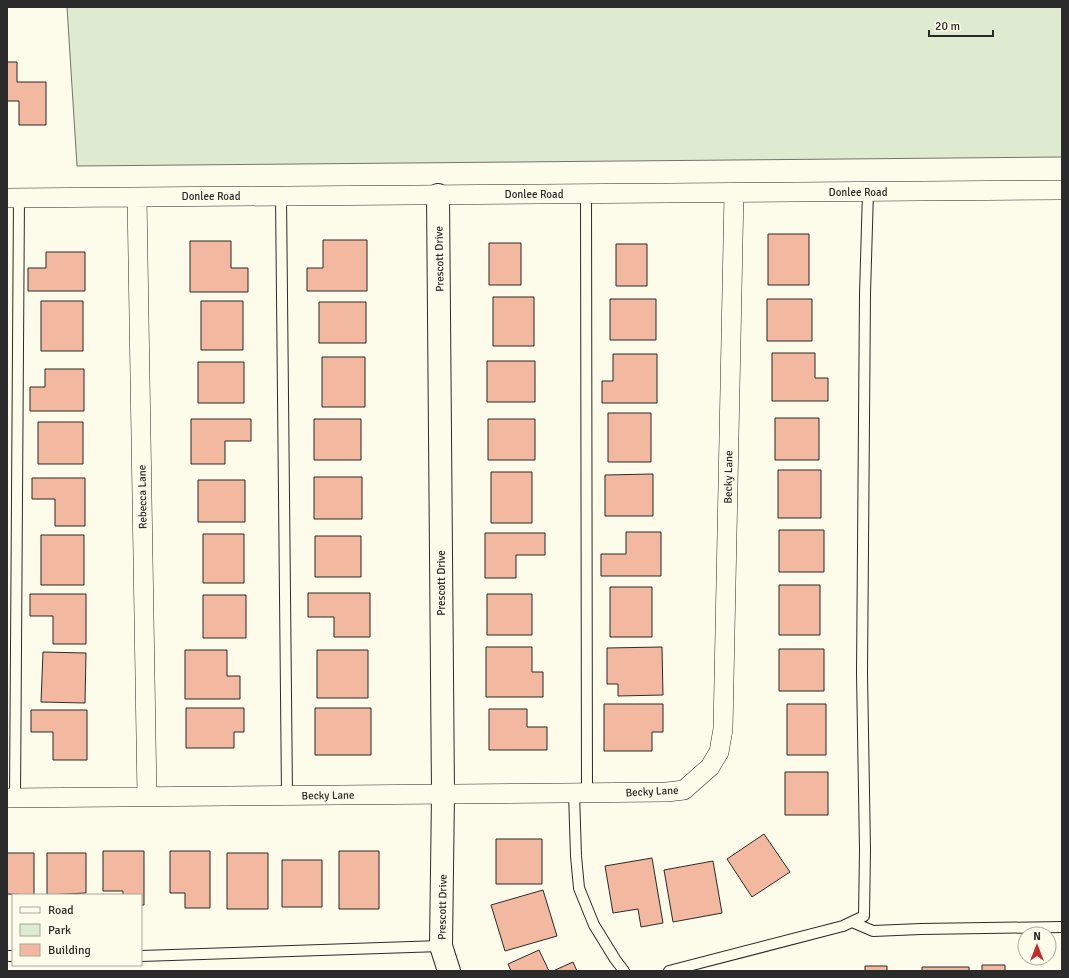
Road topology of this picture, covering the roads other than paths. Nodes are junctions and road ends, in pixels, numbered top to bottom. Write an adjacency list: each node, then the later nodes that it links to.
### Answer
1 (1062, 190): 2 (street, Donlee Road)
2 (868, 192): 3 (street, Donlee Road); 14 (lane)
3 (734, 193): 4 (street, Donlee Road); 9 (street, Becky Lane)
4 (586, 194): 5 (street, Donlee Road); 9 (lane)
5 (438, 195): 6 (street, Donlee Road); 10 (street, Prescott Drive)
6 (281, 196): 7 (street, Donlee Road); 11 (lane)
7 (138, 197): 8 (street, Donlee Road); 12 (street, Rebecca Lane)
8 (13, 198): 13 (lane)
9 (580, 793): 10 (street, Becky Lane); 19 (lane)
10 (443, 794): 11 (street, Becky Lane); 16 (street, Prescott Drive)
11 (287, 795): 12 (street, Becky Lane)
12 (147, 796): 13 (street, Becky Lane)
13 (11, 798)
14 (852, 922): 15 (lane); 20 (lane)
15 (1062, 927)
16 (441, 946): 17 (lane); 18 (street, Prescott Drive)
17 (142, 956)
18 (449, 971)
19 (624, 971)
20 (669, 971)

